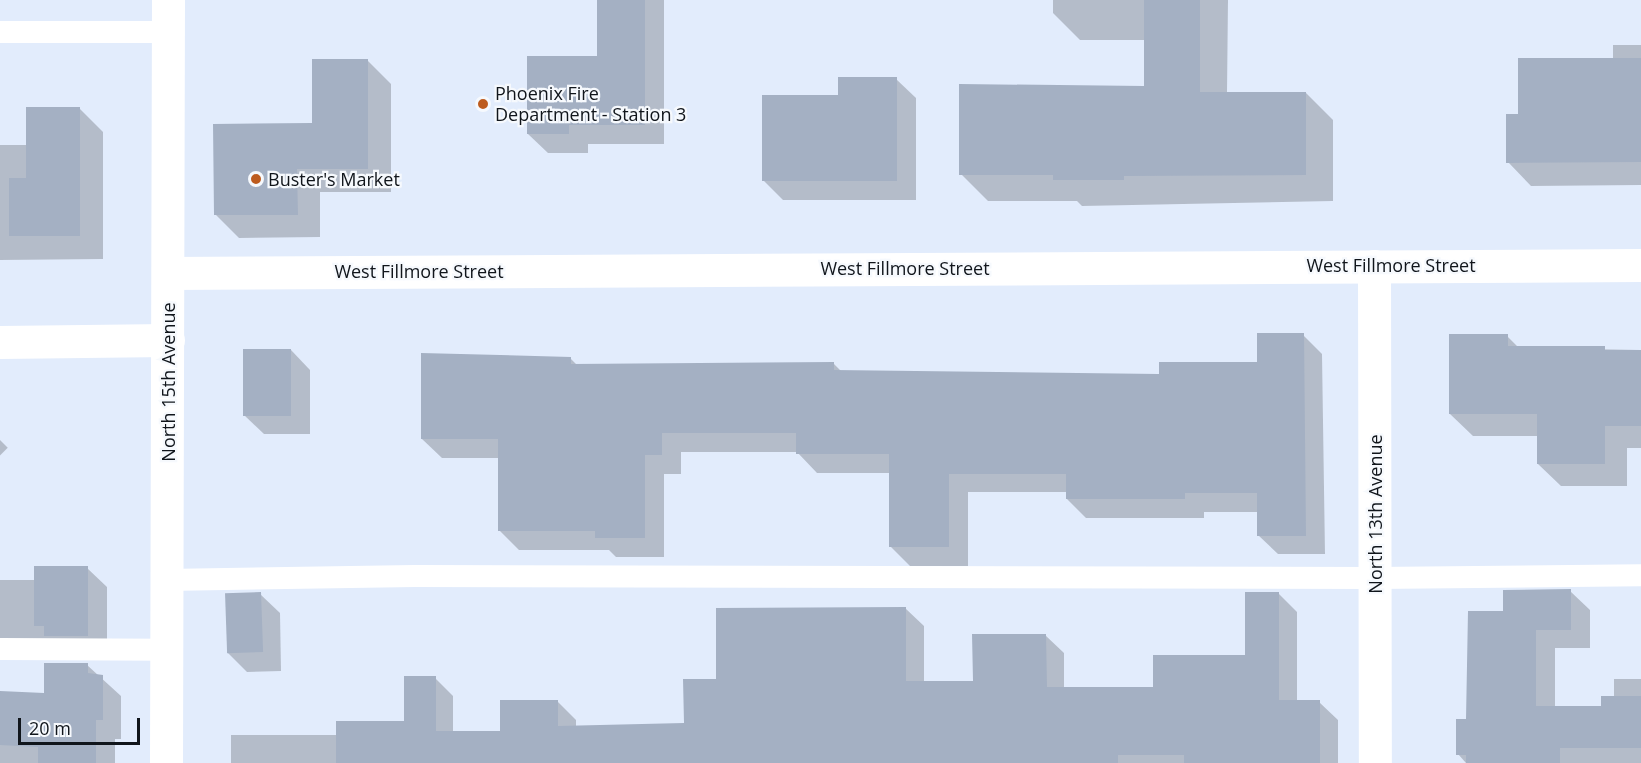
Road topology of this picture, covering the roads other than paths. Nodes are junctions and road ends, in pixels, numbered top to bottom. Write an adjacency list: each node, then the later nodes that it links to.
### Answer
1 (168, 16): 2 (lane); 5 (street, North 15th Avenue)
2 (0, 32)
3 (1641, 264): 4 (street, West Fillmore Street)
4 (1374, 266): 5 (street, West Fillmore Street); 9 (street, North 13th Avenue)
5 (168, 273): 6 (street, North 15th Avenue)
6 (168, 340): 7 (street); 10 (street, North 15th Avenue)
7 (0, 342)
8 (1641, 575): 9 (lane)
9 (1375, 578): 10 (lane); 14 (street, North 13th Avenue)
10 (166, 580): 12 (street, North 15th Avenue)
11 (0, 649): 12 (lane)
12 (166, 650): 13 (street, North 15th Avenue)
13 (166, 763)
14 (1375, 763)

